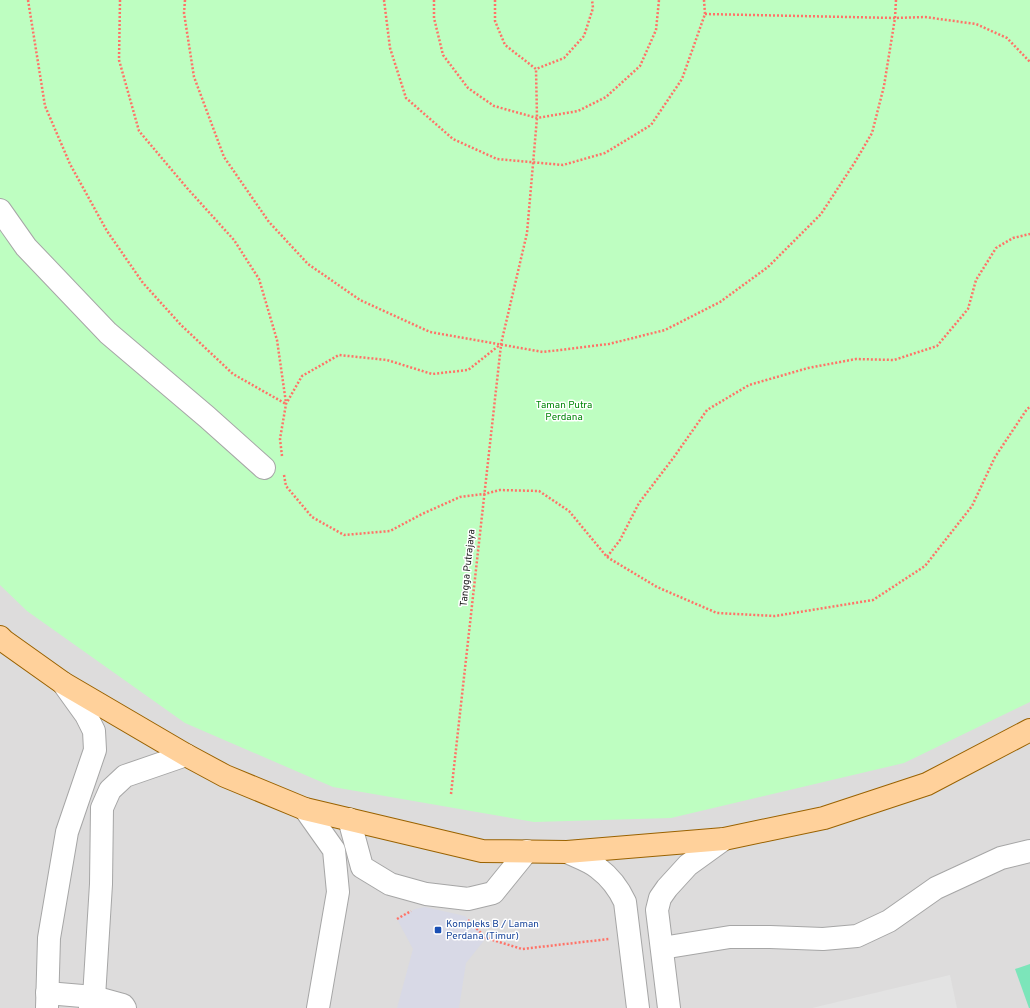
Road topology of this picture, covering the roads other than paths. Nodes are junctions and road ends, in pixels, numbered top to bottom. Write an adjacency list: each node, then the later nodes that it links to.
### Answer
1 (0, 210): 2 (street)
2 (277, 467)
3 (0, 637): 4 (main road)
4 (62, 683): 6 (main road); 14 (street)
5 (1030, 730): 9 (main road)
6 (186, 755): 7 (main road); 15 (street)
7 (305, 809): 8 (main road); 17 (street)
8 (349, 819): 10 (main road); 10 (street)
9 (724, 839): 12 (main road); 13 (street)
10 (527, 851): 12 (main road)
11 (1030, 851): 13 (street)
12 (567, 852): 18 (street)
13 (662, 948): 19 (street)
14 (47, 1000): 15 (street)
15 (92, 1002): 16 (street)
16 (125, 1008)
17 (318, 1008)
18 (638, 1008)
19 (669, 1008)

